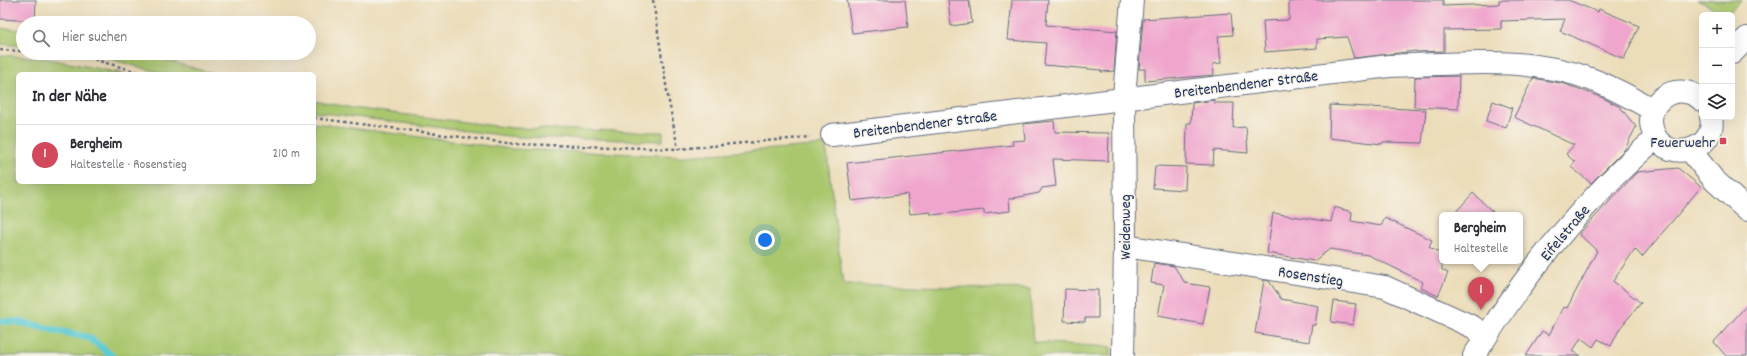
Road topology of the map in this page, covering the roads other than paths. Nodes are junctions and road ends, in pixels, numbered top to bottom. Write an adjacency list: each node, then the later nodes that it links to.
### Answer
1 (1132, 0): 5 (street, Weidenweg)
2 (1747, 38): 3 (street)
3 (1735, 50)
4 (1699, 94): 6 (street)
5 (1124, 97): 6 (street, Breitenbendener Straße); 8 (street, Breitenbendener Straße); 12 (street, Weidenweg)
6 (1653, 110): 9 (street)
7 (1711, 120): 10 (street)
8 (832, 135)
9 (1656, 138): 10 (street); 13 (street, Eifelstraße)
10 (1690, 150): 11 (street)
11 (1747, 210)
12 (1125, 246): 13 (street, Rosenstieg); 14 (street, Weidenweg)
13 (1486, 336): 15 (street, Eifelstraße)
14 (1123, 356)
15 (1474, 356)

